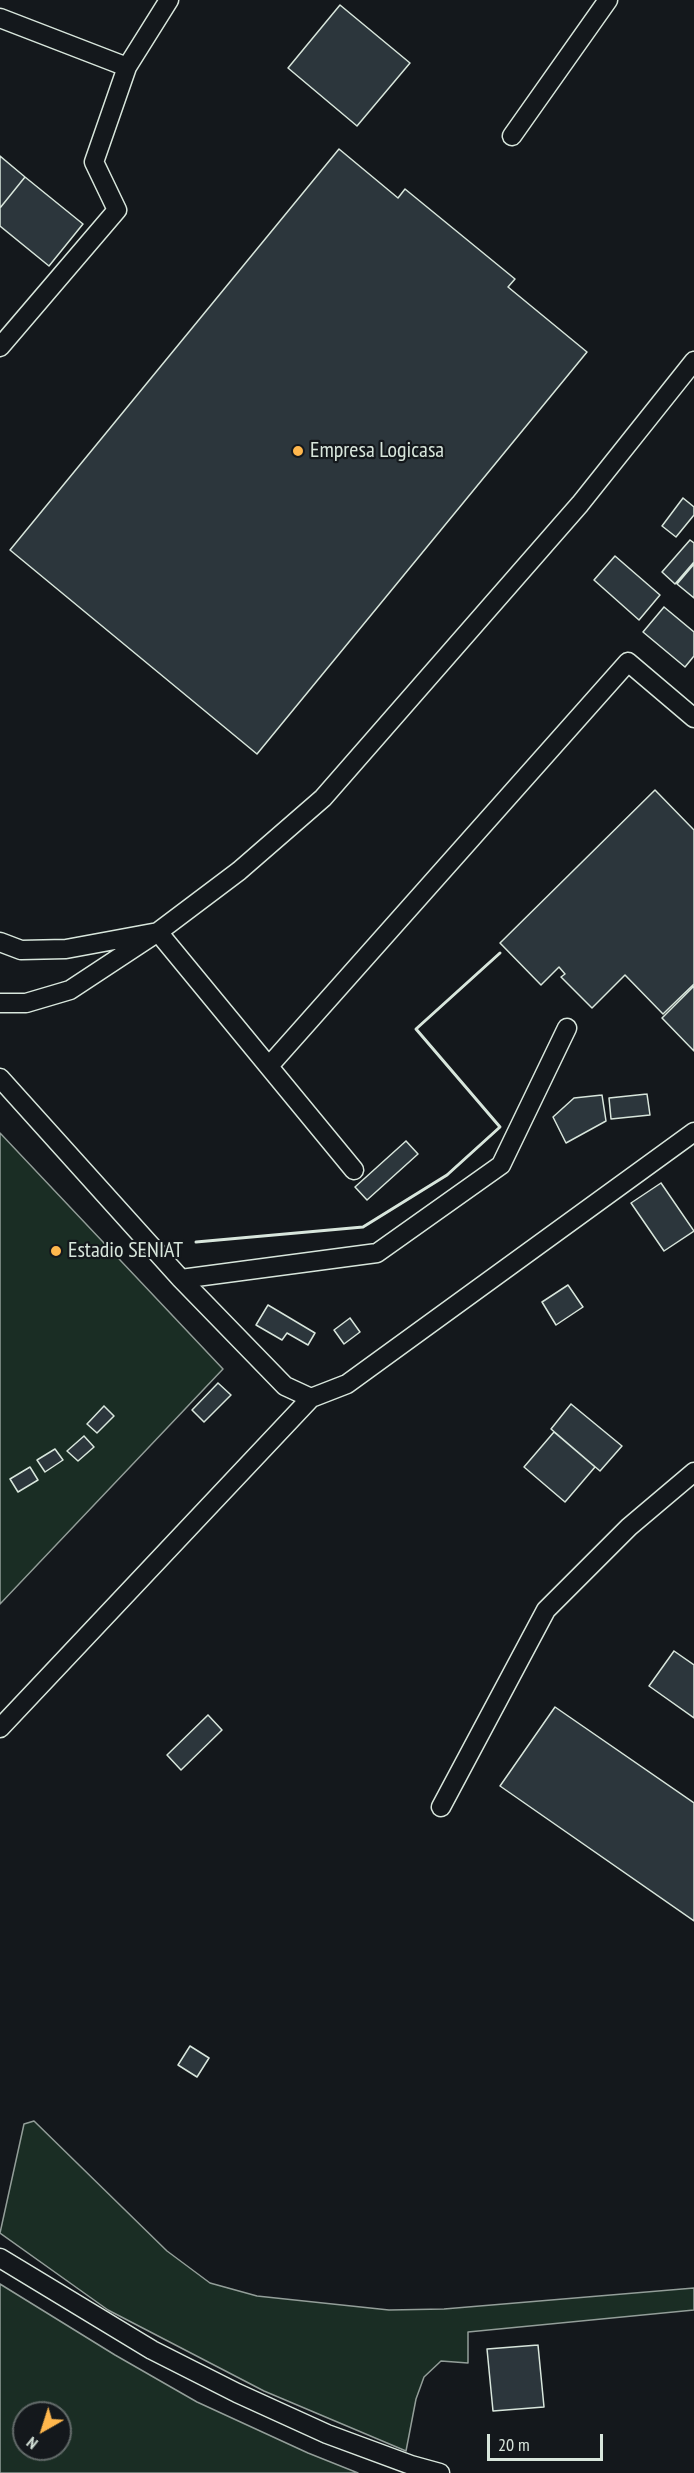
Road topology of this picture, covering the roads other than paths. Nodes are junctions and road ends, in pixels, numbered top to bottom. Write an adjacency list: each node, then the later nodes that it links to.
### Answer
1 (169, 0): 4 (lane)
2 (608, 0): 5 (lane)
3 (0, 18): 4 (lane)
4 (127, 67): 6 (lane)
5 (512, 136)
6 (0, 347)
7 (694, 361): 9 (lane)
8 (694, 718): 13 (lane)
9 (158, 932): 10 (lane); 11 (lane); 13 (lane)
10 (0, 942)
11 (0, 1003)
12 (567, 1028): 17 (lane)
13 (269, 1066): 16 (lane)
14 (0, 1078): 17 (lane)
15 (694, 1132): 18 (lane)
16 (354, 1170)
17 (181, 1279): 18 (lane)
18 (311, 1398): 20 (lane)
19 (694, 1472): 21 (lane)
20 (0, 1728)
21 (441, 1807)
22 (0, 2258): 23 (lane)
23 (440, 2473)

